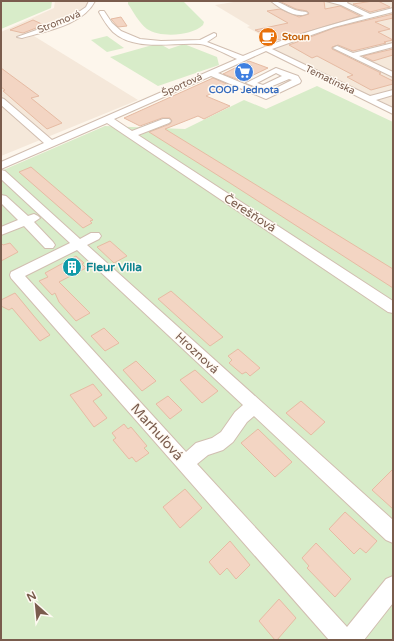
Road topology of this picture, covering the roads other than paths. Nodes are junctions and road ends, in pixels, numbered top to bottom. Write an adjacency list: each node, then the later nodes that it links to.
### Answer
1 (92, 1): 10 (street, Stromová)
2 (274, 1): 3 (street)
3 (286, 1)
4 (329, 1): 5 (street)
5 (344, 2): 8 (street)
6 (393, 10): 8 (street, Športová)
7 (102, 12): 11 (street)
8 (367, 15): 14 (street, Športová)
9 (214, 35): 11 (street)
10 (20, 37)
11 (202, 42): 16 (street)
12 (393, 45): 15 (street)
13 (337, 48): 15 (street)
14 (266, 49): 16 (street, Športová); 23 (street, Tematínska)
15 (352, 55): 18 (street)
16 (243, 59): 17 (street, Športová)
17 (211, 73): 20 (street); 26 (street, Športová)
18 (393, 75)
19 (288, 76): 20 (street)
20 (295, 83): 21 (street)
21 (306, 87)
22 (393, 92): 23 (street)
23 (369, 99): 25 (street, Tematínska)
24 (1, 101): 29 (street)
25 (393, 111)
26 (107, 119): 28 (street, Čerešňová); 29 (street, Športová)
27 (166, 121): 28 (street)
28 (131, 135): 38 (street, Čerešňová)
29 (51, 144): 30 (street, Športová)
30 (1, 168): 32 (street, Hroznová)
31 (2, 198): 33 (street)
32 (45, 214): 33 (street); 36 (street, Hroznová)
33 (26, 221): 34 (street); 37 (street)
34 (1, 231)
35 (95, 236): 36 (street)
36 (79, 244): 39 (street, Hroznová); 40 (street, Marhuľová)
37 (49, 245)
38 (393, 308)
39 (254, 406): 40 (street); 41 (street, Hroznová)
40 (185, 463): 43 (street, Marhuľová)
41 (393, 533)
42 (393, 586): 44 (street)
43 (344, 640)
44 (350, 640)

